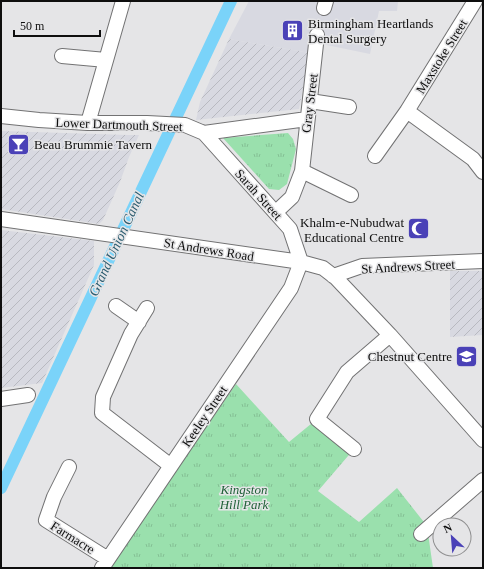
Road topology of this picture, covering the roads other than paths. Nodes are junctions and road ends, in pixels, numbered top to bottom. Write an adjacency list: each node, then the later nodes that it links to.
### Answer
1 (123, 1): 5 (street)
2 (478, 4): 9 (street, Maxstoke Street)
3 (317, 35): 6 (street, Gray Street)
4 (62, 56): 5 (street)
5 (106, 60): 12 (street)
6 (310, 101): 8 (street); 11 (street, Gray Street)
7 (1, 106): 10 (street)
8 (348, 107)
9 (406, 111): 14 (street, Maxstoke Street); 16 (street)
10 (1, 116): 12 (street, Lower Dartmouth Street)
11 (307, 119): 13 (street); 15 (street, Gray Street)
12 (88, 124): 13 (street, Lower Dartmouth Street)
13 (204, 133): 18 (street, Sarah Street)
14 (375, 156)
15 (302, 172): 17 (street); 18 (street, Gray Street)
16 (483, 172)
17 (351, 195)
18 (276, 212): 21 (street, Sarah Street)
19 (1, 219): 21 (street, St Andrews Road)
20 (483, 261): 22 (street, St Andrews Street)
21 (301, 262): 22 (street, St Andrews Road); 31 (street, Keeley Street)
22 (333, 276): 26 (street, St Andrews Road)
23 (116, 306): 25 (street)
24 (147, 308): 25 (street)
25 (139, 322): 31 (street)
26 (390, 335): 29 (street, St Andrews Road); 30 (street)
27 (28, 395): 28 (street)
28 (1, 399)
29 (483, 440)
30 (354, 449)
31 (171, 466): 35 (street, Keeley Street)
32 (69, 467): 35 (street, Farmacre)
33 (483, 480): 34 (street)
34 (421, 534)
35 (105, 563)

